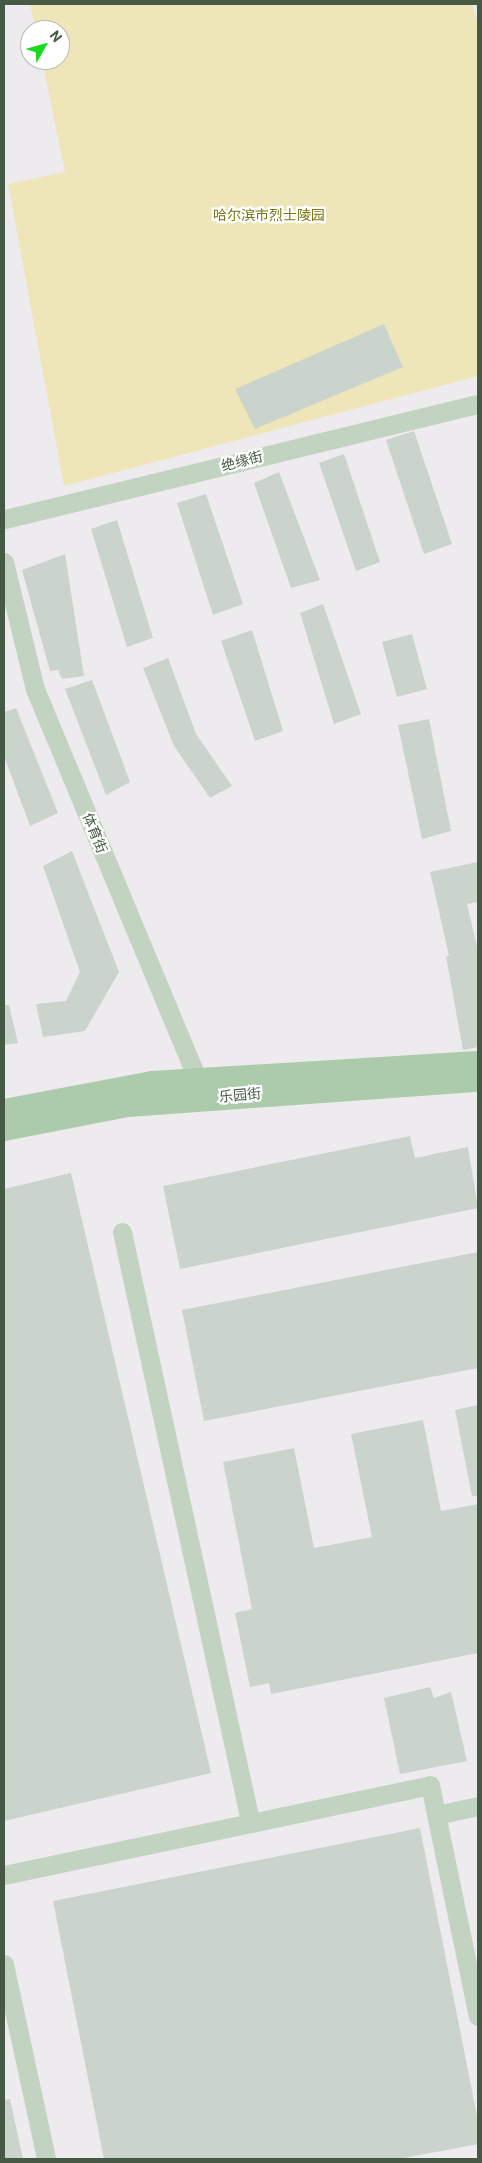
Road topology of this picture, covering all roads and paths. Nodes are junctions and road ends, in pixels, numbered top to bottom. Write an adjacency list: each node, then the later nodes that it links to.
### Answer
1 (478, 404): 2 (street, 绝缘街)
2 (4, 519)
3 (4, 562): 6 (street, 体育街)
4 (478, 1063): 6 (main road, 乐园街)
5 (478, 1080): 6 (main road, 乐园街)
6 (201, 1089): 7 (main road, 乐园街); 8 (main road, 乐园街)
7 (4, 1110)
8 (4, 1129)
9 (122, 1232): 12 (street)
10 (478, 1806): 11 (street)
11 (436, 1815): 12 (street); 15 (street)
12 (250, 1821): 13 (street)
13 (4, 1875)
14 (4, 1964): 16 (street)
15 (478, 2016)
16 (46, 2159)

